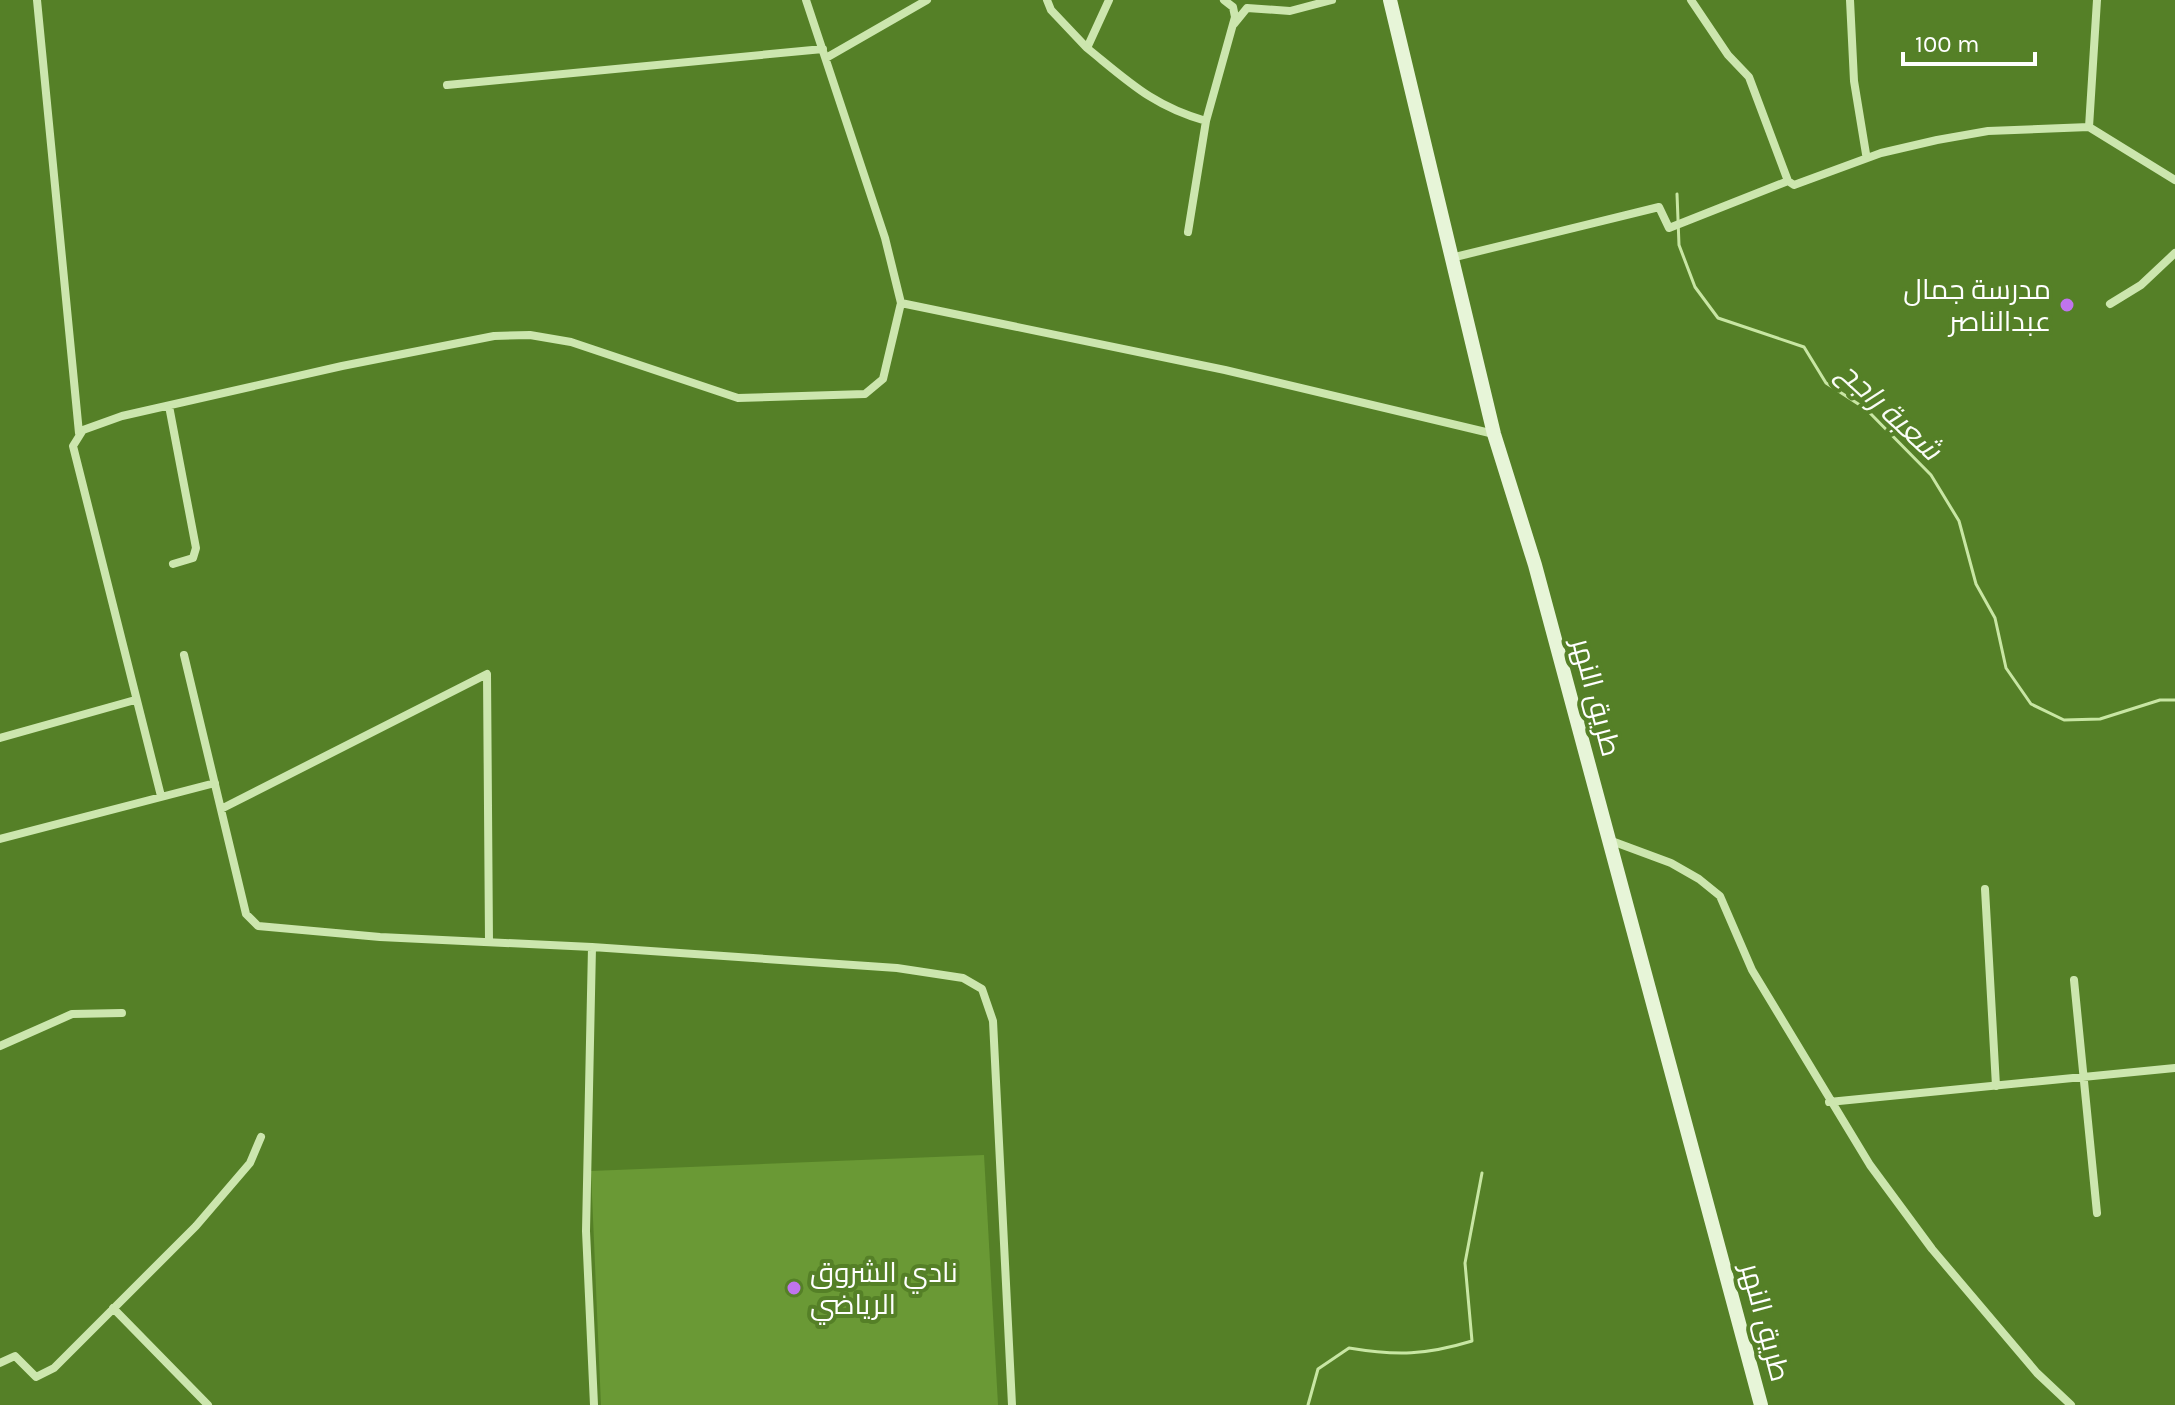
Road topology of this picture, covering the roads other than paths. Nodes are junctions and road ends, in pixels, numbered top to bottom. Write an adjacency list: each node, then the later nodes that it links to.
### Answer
1 (37, 0): 27 (street)
2 (806, 0): 14 (street)
3 (927, 0): 14 (street)
4 (1047, 0): 13 (street)
5 (1109, 0): 13 (street)
6 (1224, 0): 12 (street)
7 (1332, 0): 12 (street)
8 (1390, 0): 23 (main road, طريق النهر)
9 (1691, 0): 20 (street)
10 (1850, 0): 18 (street)
11 (2097, 0): 17 (street)
12 (1233, 25): 16 (street)
13 (1087, 48): 16 (street)
14 (825, 53): 15 (street); 24 (street)
15 (447, 85)
16 (1206, 121): 21 (street)
17 (2089, 127): 19 (street); 20 (street)
18 (1866, 154)
19 (2175, 180)
20 (1788, 181): 23 (street)
21 (1188, 232)
22 (2175, 253): 25 (street)
23 (1451, 258): 28 (main road, طريق النهر)
24 (901, 303): 26 (street); 28 (street)
25 (2110, 304)
26 (169, 406): 27 (street); 29 (street)
27 (79, 433): 31 (street)
28 (1494, 434): 37 (main road, طريق النهر)
29 (173, 564)
30 (184, 655): 33 (street)
31 (135, 700): 32 (street); 34 (street)
32 (0, 738)
33 (215, 783): 34 (street); 35 (street)
34 (161, 796): 36 (street)
35 (221, 809): 39 (street); 39 (street)
36 (0, 839)
37 (1609, 839): 47 (street); 55 (main road, طريق النهر)
38 (1985, 889): 46 (street)
39 (489, 942): 40 (street)
40 (592, 947): 53 (street); 54 (street)
41 (2074, 980): 45 (street)
42 (122, 1013): 43 (street)
43 (0, 1046)
44 (2175, 1068): 45 (street)
45 (2081, 1075): 46 (street); 49 (street)
46 (1996, 1086): 47 (street)
47 (1829, 1102): 56 (street)
48 (261, 1137): 50 (street)
49 (2097, 1213)
50 (113, 1308): 51 (street); 52 (street)
51 (0, 1363)
52 (208, 1405)
53 (594, 1405)
54 (1012, 1405)
55 (1761, 1405)
56 (2071, 1405)

